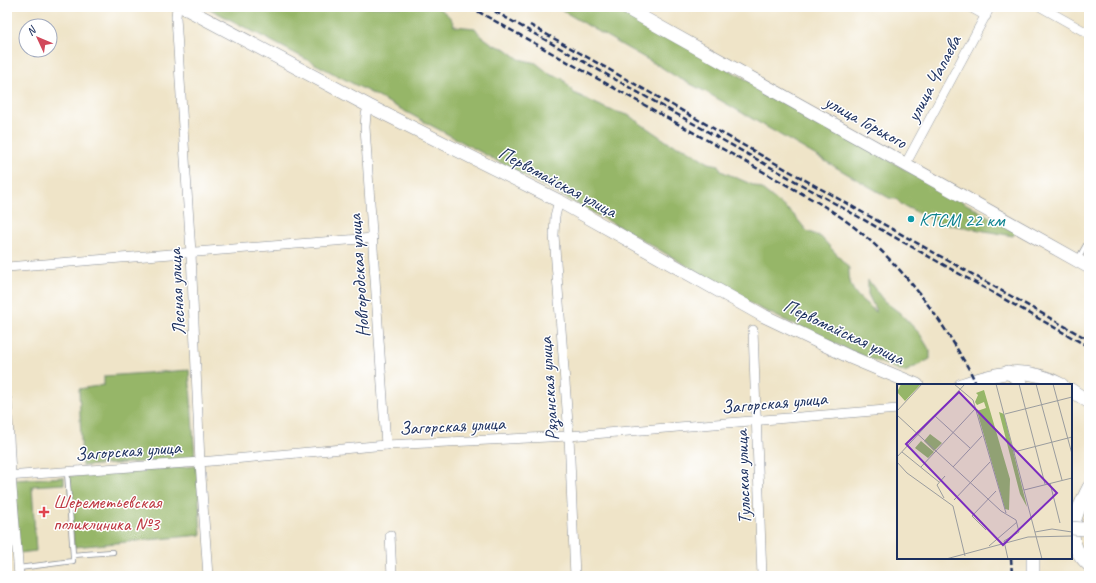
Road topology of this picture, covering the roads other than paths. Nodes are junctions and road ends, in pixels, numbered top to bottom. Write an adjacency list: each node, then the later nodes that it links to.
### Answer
1 (177, 7): 15 (street, Лесная улица)
2 (183, 7): 10 (street, Первомайская улица)
3 (624, 7): 7 (street, улица Горького)
4 (970, 7): 8 (street)
5 (990, 7): 8 (street, улица Чапаева)
6 (1041, 7): 9 (street)
7 (639, 11): 11 (street, улица Горького)
8 (986, 16): 11 (street, улица Чапаева)
9 (1089, 34)
10 (369, 106): 12 (street, Первомайская улица); 13 (street, Новгородская улица)
11 (906, 165): 16 (street, улица Горького)
12 (559, 201): 22 (street, Первомайская улица); 32 (street, Рязанская улица)
13 (373, 238): 15 (street); 33 (street, Новгородская улица)
14 (1089, 240): 16 (lane)
15 (191, 253): 17 (street); 34 (street, Лесная улица)
16 (1078, 261): 18 (street, улица Горького)
17 (7, 267)
18 (1089, 268)
19 (753, 330): 31 (street, Тульская улица)
20 (1008, 372): 21 (street); 23 (street); 24 (street)
21 (1045, 381): 25 (street)
22 (915, 384)
23 (965, 384)
24 (1021, 384)
25 (1058, 384)
26 (1072, 391): 29 (street)
27 (1072, 398): 29 (street)
28 (7, 400): 36 (street)
29 (1087, 400)
30 (897, 409): 31 (street, Загорская улица)
31 (757, 420): 32 (street, Загорская улица); 49 (street, Тульская улица)
32 (569, 436): 33 (street, Загорская улица); 48 (street, Рязанская улица)
33 (386, 445): 34 (street, Загорская улица)
34 (200, 462): 35 (street, Загорская улица); 46 (street, Лесная улица)
35 (67, 472): 36 (street, Загорская улица); 42 (lane)
36 (9, 476): 45 (street)
37 (1089, 488): 44 (street)
38 (1089, 527): 39 (street, bridge)
39 (1072, 528)
40 (390, 535): 47 (street)
41 (113, 552): 42 (lane)
42 (73, 555): 45 (lane)
43 (1033, 559): 50 (street)
44 (1089, 565)
45 (19, 572)
46 (208, 576)
47 (392, 576)
48 (574, 576)
49 (762, 576)
50 (1033, 576)

